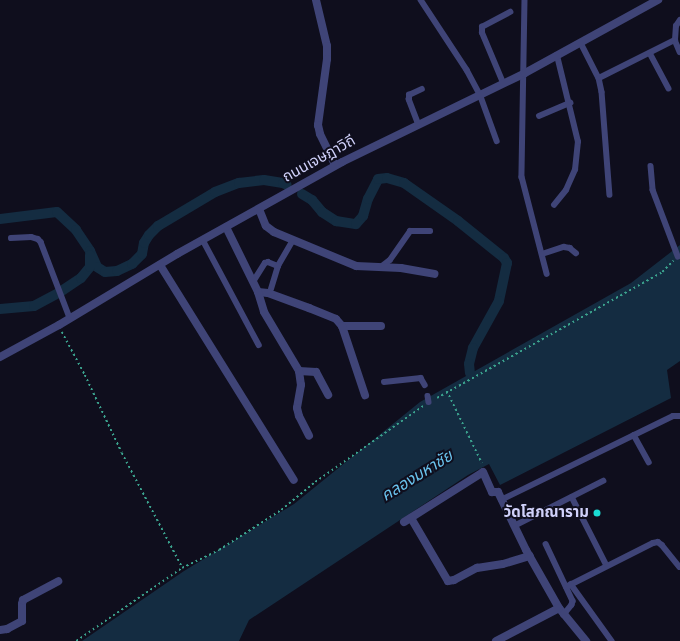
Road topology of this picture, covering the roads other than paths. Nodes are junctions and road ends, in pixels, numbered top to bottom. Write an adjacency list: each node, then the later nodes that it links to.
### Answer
1 (316, 0): 22 (street)
2 (421, 0): 17 (lane)
3 (525, 0): 12 (lane)
4 (658, 0): 8 (street, ถนนเจษฎาวิถี)
5 (510, 12): 14 (lane)
6 (680, 20): 7 (lane)
7 (675, 40): 9 (lane); 10 (lane)
8 (582, 42): 11 (street, ถนนเจษฎาวิถี); 13 (lane)
9 (680, 52)
10 (650, 53): 13 (lane); 16 (lane)
11 (557, 56): 12 (street, ถนนเจษฎาวิถี); 18 (lane)
12 (525, 73): 14 (street, ถนนเจษฎาวิถี); 33 (lane)
13 (599, 78): 24 (lane)
14 (503, 83): 17 (street, ถนนเจษฎาวิถี)
15 (422, 88): 20 (lane)
16 (669, 88)
17 (480, 94): 20 (street, ถนนเจษฎาวิถี); 21 (lane)
18 (570, 103): 19 (lane); 25 (lane)
19 (539, 116)
20 (418, 124): 22 (street, ถนนเจษฎาวิถี)
21 (497, 141)
22 (335, 166): 26 (street, ถนนเจษฎาวิถี)
23 (651, 166): 34 (lane)
24 (610, 195)
25 (554, 205)
26 (259, 209): 27 (street, ถนนเจษฎาวิถี); 31 (street)
27 (226, 227): 30 (street, ถนนเจษฎาวิถี); 40 (street)
28 (430, 231): 37 (lane)
29 (11, 238): 43 (lane)
30 (203, 240): 35 (street, ถนนเจษฎาวิถี); 46 (lane)
31 (293, 240): 36 (lane); 37 (street)
32 (576, 253): 33 (lane)
33 (542, 254): 39 (lane)
34 (678, 256)
35 (160, 265): 43 (street, ถนนเจษฎาวิถี); 57 (street)
36 (278, 266): 40 (lane); 41 (lane)
37 (381, 267): 38 (street)
38 (434, 274)
39 (547, 274)
40 (253, 282): 42 (street)
41 (271, 289)
42 (258, 292): 44 (street); 48 (street)
43 (70, 318): 47 (street, ถนนเจษฎาวิถี)
44 (342, 326): 45 (street); 52 (street)
45 (381, 326)
46 (259, 345)
47 (0, 357)
48 (299, 371): 51 (street); 55 (street)
49 (384, 382): 50 (lane)
50 (425, 385)
51 (328, 395)
52 (365, 395)
53 (680, 416): 54 (lane)
54 (634, 435): 56 (lane); 60 (lane)
55 (309, 436)
56 (649, 462)
57 (294, 480)
58 (603, 481): 59 (lane)
59 (572, 497): 61 (lane); 64 (lane)
60 (501, 500): 61 (street); 63 (street)
61 (514, 526): 63 (street)
62 (546, 544): 67 (lane)
63 (530, 556): 68 (street)
64 (607, 566): 65 (lane); 67 (lane)
65 (680, 567)
66 (58, 581): 70 (street)
67 (568, 585): 69 (lane); 74 (lane)
68 (559, 608): 69 (street); 71 (street)
69 (564, 615): 73 (street)
70 (0, 630)
71 (508, 638): 72 (street)
72 (496, 641)
73 (586, 641)
74 (612, 641)

